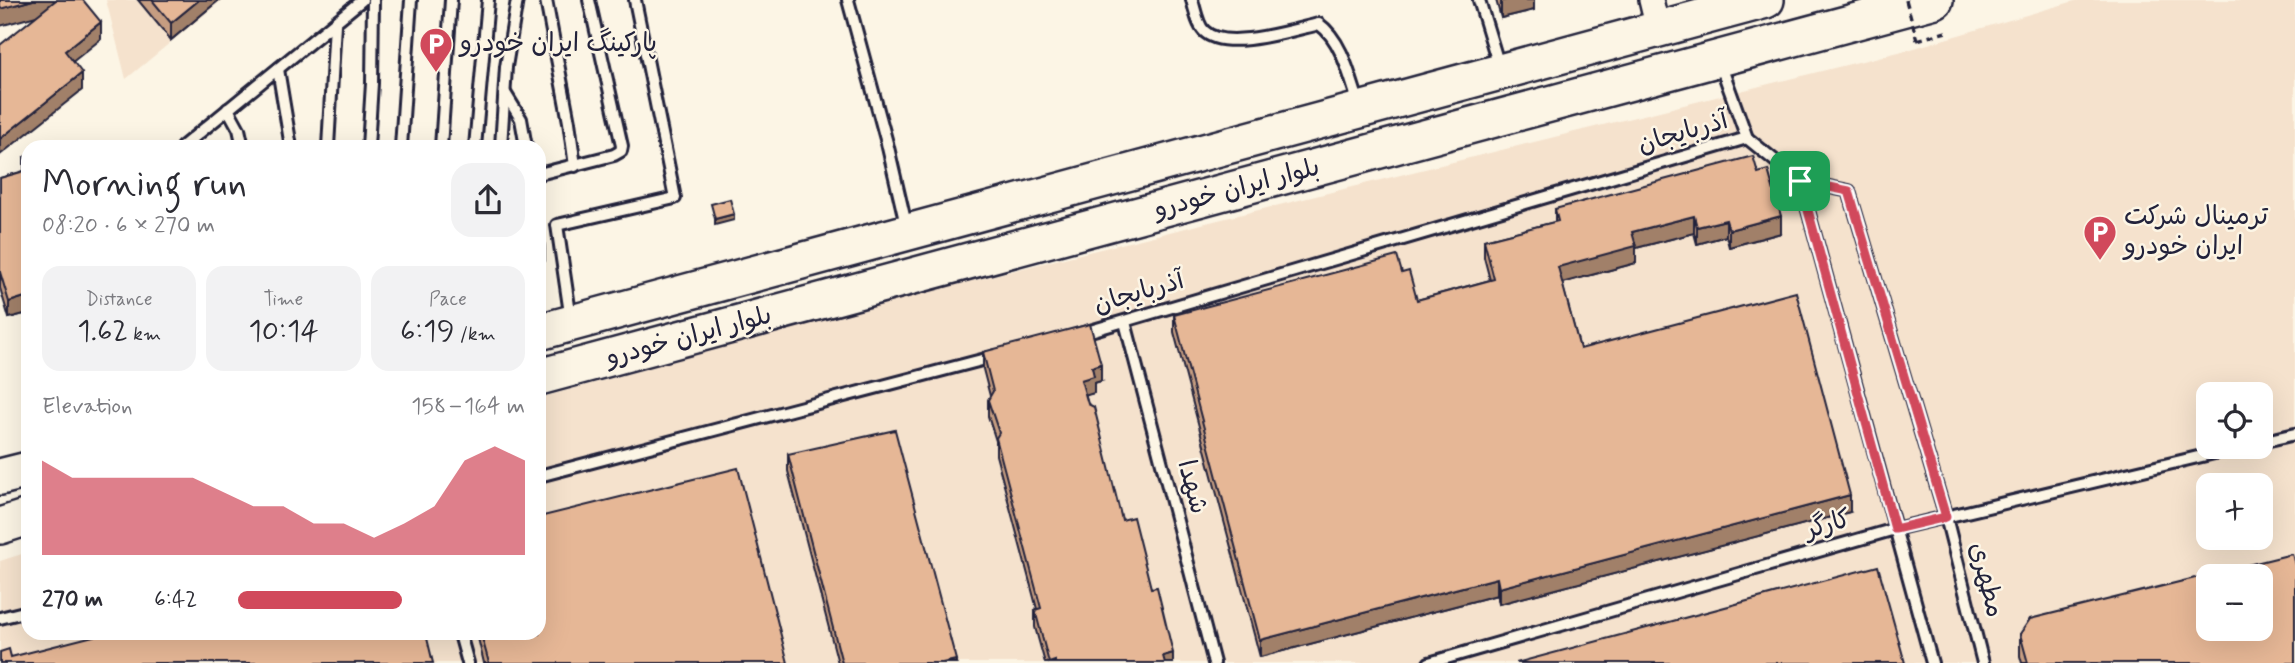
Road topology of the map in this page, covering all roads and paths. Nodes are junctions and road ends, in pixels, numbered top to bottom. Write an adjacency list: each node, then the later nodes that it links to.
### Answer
1 (362, 0): 17 (lane)
2 (373, 0): 29 (lane)
3 (411, 0): 30 (lane)
4 (451, 0): 31 (lane)
5 (488, 0): 32 (lane)
6 (517, 0): 21 (lane)
7 (546, 0): 35 (lane)
8 (589, 0): 35 (lane)
9 (635, 0): 44 (lane)
10 (848, 0): 42 (lane)
11 (1192, 0): 23 (lane)
12 (1479, 0): 20 (lane)
13 (1766, 0): 15 (main road, بلوار ایران خودرو)
14 (1906, 0): 16 (path, bridge)
15 (1655, 15): 20 (main road, بلوار ایران خودرو)
16 (1940, 16): 18 (main road, بلوار ایران خودرو)
17 (335, 24): 19 (lane); 28 (lane)
18 (1719, 58): 24 (lane, آذربایجان); 40 (main road, بلوار ایران خودرو)
19 (278, 69): 22 (lane); 27 (lane)
20 (1500, 72): 23 (main road, بلوار ایران خودرو)
21 (505, 93): 33 (lane); 34 (lane)
22 (228, 108): 25 (lane); 26 (lane)
23 (1362, 110): 36 (main road, بلوار ایران خودرو)
24 (1747, 138): 38 (lane, آذربایجان); 43 (lane, آذربایجان)
25 (190, 140)
26 (241, 140)
27 (290, 140)
28 (328, 140)
29 (368, 140)
30 (401, 140)
31 (441, 140)
32 (476, 140)
33 (502, 140)
34 (525, 140)
35 (575, 166): 37 (lane)
36 (1147, 167): 39 (main road, بلوار ایران خودرو); 40 (main road)
37 (546, 172)
38 (1800, 181): 54 (lane, مطهری); 57 (lane)
39 (1088, 183): 41 (main road); 42 (main road, بلوار ایران خودرو)
40 (1157, 210): 41 (main road, بلوار ایران خودرو)
41 (1098, 226): 47 (main road, بلوار ایران خودرو)
42 (908, 232): 44 (main road, بلوار ایران خودرو)
43 (1125, 322): 45 (lane, آذربایجان); 62 (lane, شهدا)
44 (555, 327)
45 (1072, 336)
46 (1005, 354): 52 (lane)
47 (546, 375)
48 (2295, 434): 49 (lane)
49 (2273, 439)
50 (2196, 457): 54 (lane, کارگر)
51 (21, 472): 53 (main road)
52 (546, 474)
53 (0, 478)
54 (1946, 517): 57 (lane, کارگر); 65 (lane, مطهری)
55 (21, 519): 56 (main road)
56 (0, 526)
57 (1895, 529): 63 (lane, کارگر); 64 (lane)
58 (21, 613): 59 (lane)
59 (0, 618)
60 (462, 640): 61 (lane)
61 (468, 663)
62 (1214, 663)
63 (1429, 663)
64 (1933, 663)
65 (1983, 663)

